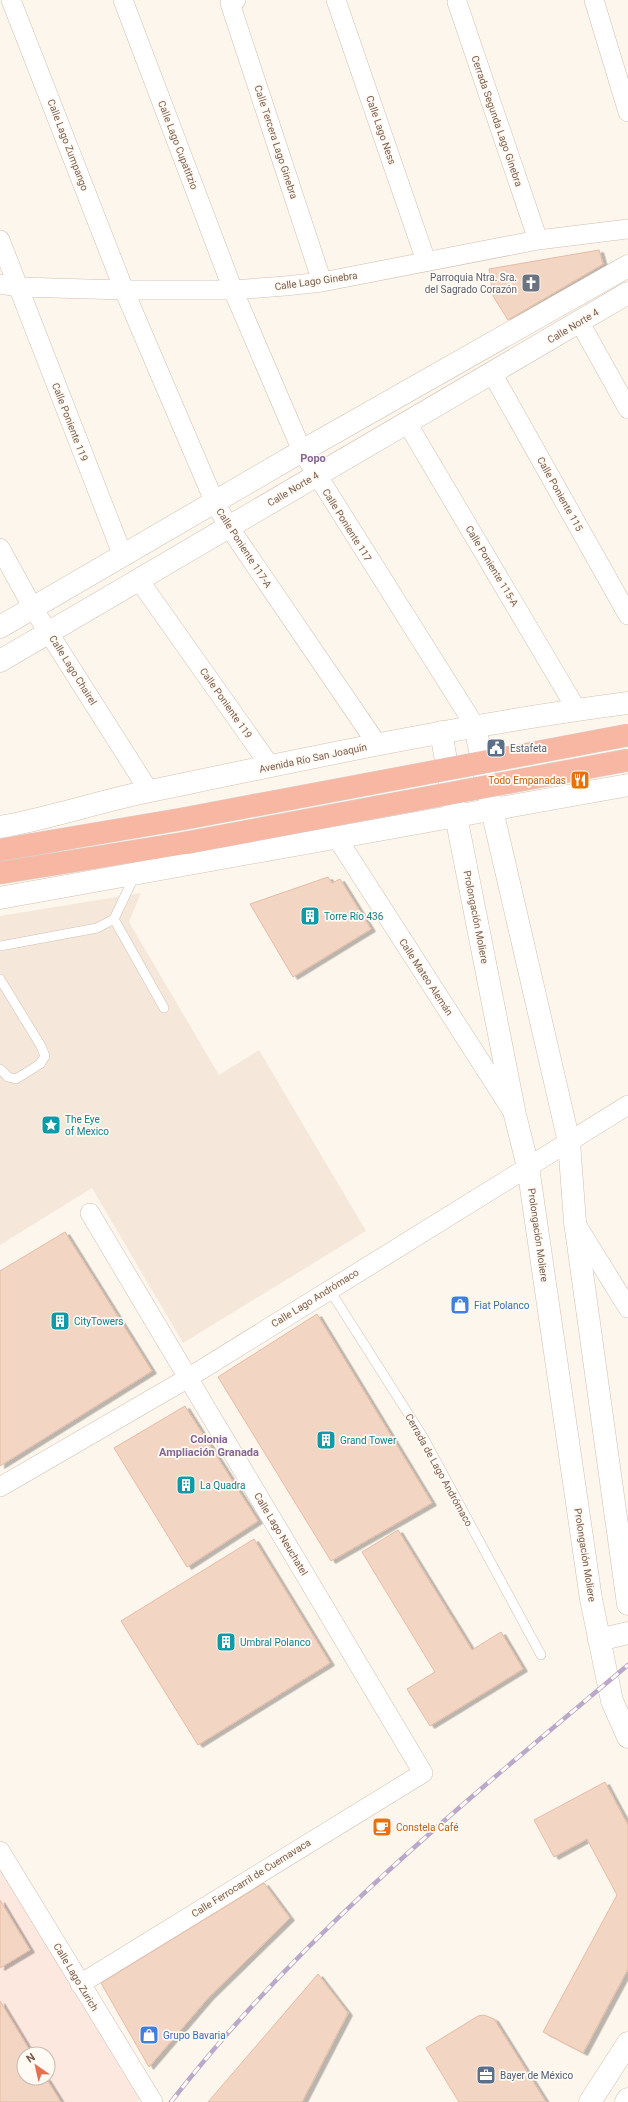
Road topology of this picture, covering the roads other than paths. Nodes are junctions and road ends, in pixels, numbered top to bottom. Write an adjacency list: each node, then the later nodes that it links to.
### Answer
1 (11, 0): 15 (street, Calle Lago Zumpango)
2 (122, 0): 16 (street, Calle Lago Cupatitzio)
3 (336, 0): 11 (street, Calle Lago Ness)
4 (594, 0): 7 (street)
5 (233, 1): 13 (street, Calle Tercera Lago Ginebra)
6 (456, 2): 10 (street, Cerrada Segunda Lago Ginebra)
7 (628, 112)
8 (628, 229): 10 (street, Calle Lago Ginebra)
9 (0, 240): 14 (street, Calle Poniente 119)
10 (538, 240): 11 (street, Calle Lago Ginebra)
11 (426, 261): 13 (street, Calle Lago Ginebra)
12 (628, 266): 22 (street)
13 (322, 282): 16 (street, Calle Lago Ginebra)
14 (9, 286): 15 (street, Calle Lago Ginebra); 27 (street, Calle Poniente 119)
15 (124, 290): 16 (street, Calle Lago Ginebra); 24 (street, Calle Poniente 117-A)
16 (233, 290): 22 (street, Calle Poniente 117)
17 (628, 293): 18 (street, Calle Norte 4)
18 (579, 321): 19 (street, Calle Norte 4); 20 (street)
19 (492, 373): 21 (street, Calle Norte 4); 30 (street, Calle Poniente 115)
20 (628, 409)
21 (407, 423): 23 (street, Calle Norte 4); 35 (street, Calle Poniente 115-A)
22 (302, 451): 23 (street, Calle Poniente 117); 24 (street)
23 (316, 475): 25 (street, Calle Norte 4); 36 (street, Calle Poniente 117)
24 (215, 503): 25 (street, Calle Poniente 117-A); 27 (street)
25 (229, 527): 28 (street, Calle Norte 4); 39 (street, Calle Poniente 117-A)
26 (3, 554): 29 (street, Calle Lago Chairel)
27 (123, 556): 29 (street)
28 (139, 580): 32 (street, Calle Norte 4); 41 (street, Calle Poniente 119)
29 (33, 608): 31 (street); 32 (street, Calle Lago Chairel)
30 (628, 615)
31 (0, 627)
32 (50, 633): 33 (street, Calle Norte 4); 43 (street, Calle Lago Chairel)
33 (0, 661)
34 (628, 703): 35 (street, Avenida Río San Joaquín)
35 (577, 710): 36 (street, Avenida Río San Joaquín)
36 (474, 726): 37 (street, Avenida Río San Joaquín); 44 (street)
37 (441, 732): 39 (street, Avenida Río San Joaquín); 45 (street, Prolongación Moliere)
38 (628, 735): 48 (highway, bridge)
39 (377, 744): 41 (street, Avenida Río San Joaquín)
40 (628, 760): 49 (highway, bridge)
41 (271, 767): 43 (street, Avenida Río San Joaquín)
42 (628, 785): 44 (street)
43 (149, 791): 46 (street, Avenida Río San Joaquín)
44 (492, 810): 45 (street); 59 (street)
45 (456, 816): 47 (street); 58 (street, Prolongación Moliere)
46 (0, 827)
47 (337, 838): 50 (street); 58 (street, Calle Mateo Alemán)
48 (0, 850)
49 (0, 873)
50 (135, 874): 51 (street); 52 (lane)
51 (0, 898)
52 (114, 919): 53 (lane); 55 (lane)
53 (0, 946)
54 (0, 979): 56 (lane)
55 (164, 1008)
56 (0, 1069)
57 (628, 1105): 59 (street, Calle Lago Andrómaco)
58 (515, 1115): 60 (street, Prolongación Moliere)
59 (569, 1142): 60 (street, Calle Lago Andrómaco); 62 (street)
60 (528, 1167): 63 (street, Calle Lago Andrómaco); 68 (street, Prolongación Moliere)
61 (90, 1213): 65 (street, Calle Lago Neuchatel)
62 (575, 1222): 64 (street); 67 (street)
63 (328, 1289): 65 (street, Calle Lago Andrómaco); 71 (lane, Cerrada de Lago Andrómaco)
64 (628, 1308)
65 (188, 1378): 66 (street, Calle Lago Andrómaco); 73 (street, Calle Lago Neuchatel)
66 (0, 1487)
67 (628, 1605): 68 (street)
68 (594, 1612): 70 (street, Prolongación Moliere)
69 (628, 1633): 70 (street)
70 (599, 1640): 72 (street, Prolongación Moliere)
71 (541, 1655)
72 (628, 1737)
73 (423, 1773): 75 (street, Calle Ferrocarril de Cuernavaca)
74 (0, 1851): 75 (street, Calle Lago Zurich)
75 (80, 1984): 78 (street, Calle Lago Zurich)
76 (628, 2043): 79 (street)
77 (628, 2099): 80 (street)
78 (153, 2102)
79 (590, 2102)
80 (626, 2102)

